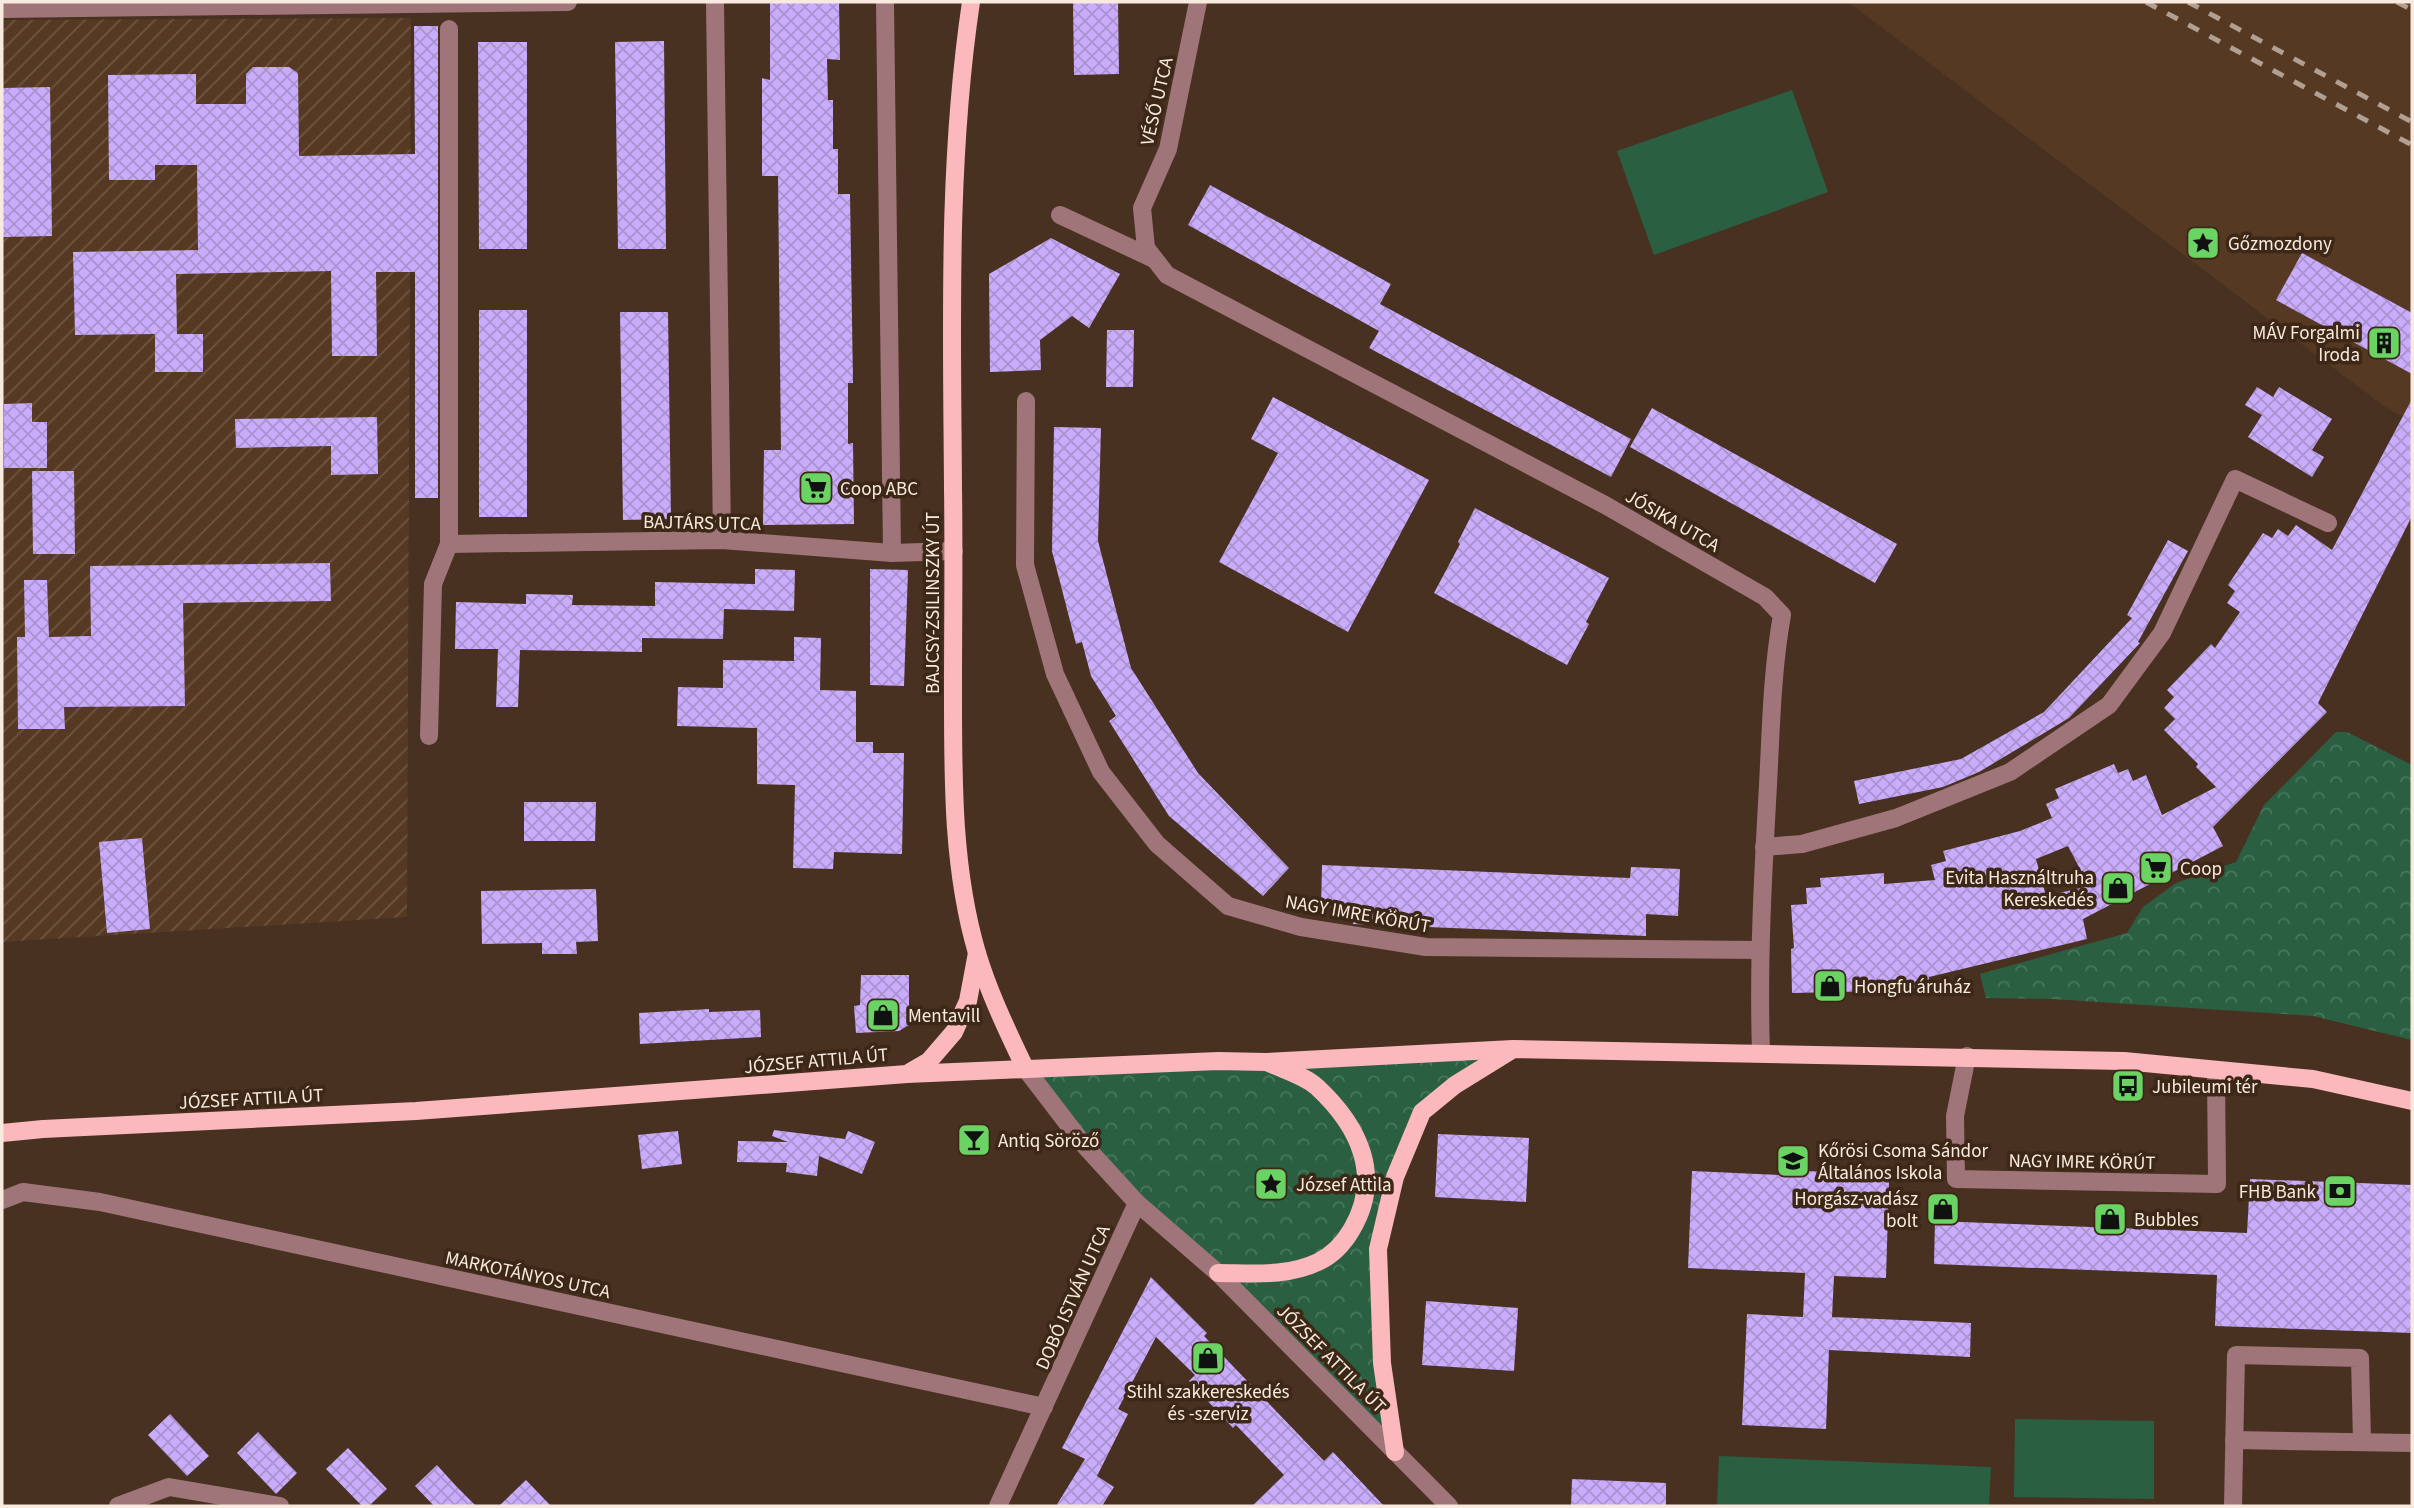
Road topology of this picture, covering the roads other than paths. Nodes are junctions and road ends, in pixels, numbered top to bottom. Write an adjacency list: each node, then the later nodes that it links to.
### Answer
1 (568, 2): 6 (street)
2 (715, 2): 12 (street)
3 (885, 2): 15 (street)
4 (971, 2): 14 (main road, BAJCSY-ZSILINSZKY ÚT)
5 (1198, 2): 9 (street, VÉSŐ UTCA)
6 (2, 9)
7 (449, 29): 13 (street)
8 (1060, 215): 9 (street, JÓSIKA UTCA)
9 (1150, 253): 17 (street, JÓSIKA UTCA)
10 (1026, 401): 18 (street, NAGY IMRE KÖRÚT)
11 (2328, 523): 17 (street)
12 (722, 540): 13 (street, BAJTÁRS UTCA); 15 (street, BAJTÁRS UTCA)
13 (449, 544): 16 (street)
14 (954, 551): 15 (street, BAJTÁRS UTCA); 19 (main road, BAJCSY-ZSILINSZKY ÚT)
15 (892, 553)
16 (429, 736)
17 (1764, 847): 18 (street, JÓSIKA UTCA)
18 (1760, 950): 21 (street, JÓSIKA UTCA)
19 (977, 952): 24 (main road, BAJCSY-ZSILINSZKY ÚT); 26 (main road)
20 (1513, 1049): 21 (main road); 23 (main road); 36 (main road)
21 (1760, 1052): 22 (main road)
22 (1967, 1056): 25 (main road); 25 (street, NAGY IMRE KÖRÚT)
23 (1266, 1062): 24 (main road); 31 (main road)
24 (1025, 1068): 26 (main road, JÓZSEF ATTILA ÚT); 30 (street, JÓZSEF ATTILA ÚT)
25 (2216, 1070): 27 (main road)
26 (906, 1074): 28 (main road, JÓZSEF ATTILA ÚT)
27 (2412, 1101)
28 (2, 1133)
29 (2, 1200): 32 (street, MARKOTÁNYOS UTCA)
30 (1137, 1203): 31 (street, JÓZSEF ATTILA ÚT); 32 (street, DOBÓ ISTVÁN UTCA)
31 (1218, 1273): 36 (street, JÓZSEF ATTILA ÚT)
32 (1044, 1407): 39 (street, DOBÓ ISTVÁN UTCA)
33 (2234, 1440): 34 (street); 34 (street); 41 (street)
34 (2362, 1442): 35 (street)
35 (2412, 1443)
36 (1395, 1452): 40 (street, JÓZSEF ATTILA ÚT)
37 (118, 1506): 38 (street)
38 (279, 1506)
39 (998, 1506)
40 (1449, 1506)
41 (2233, 1506)

